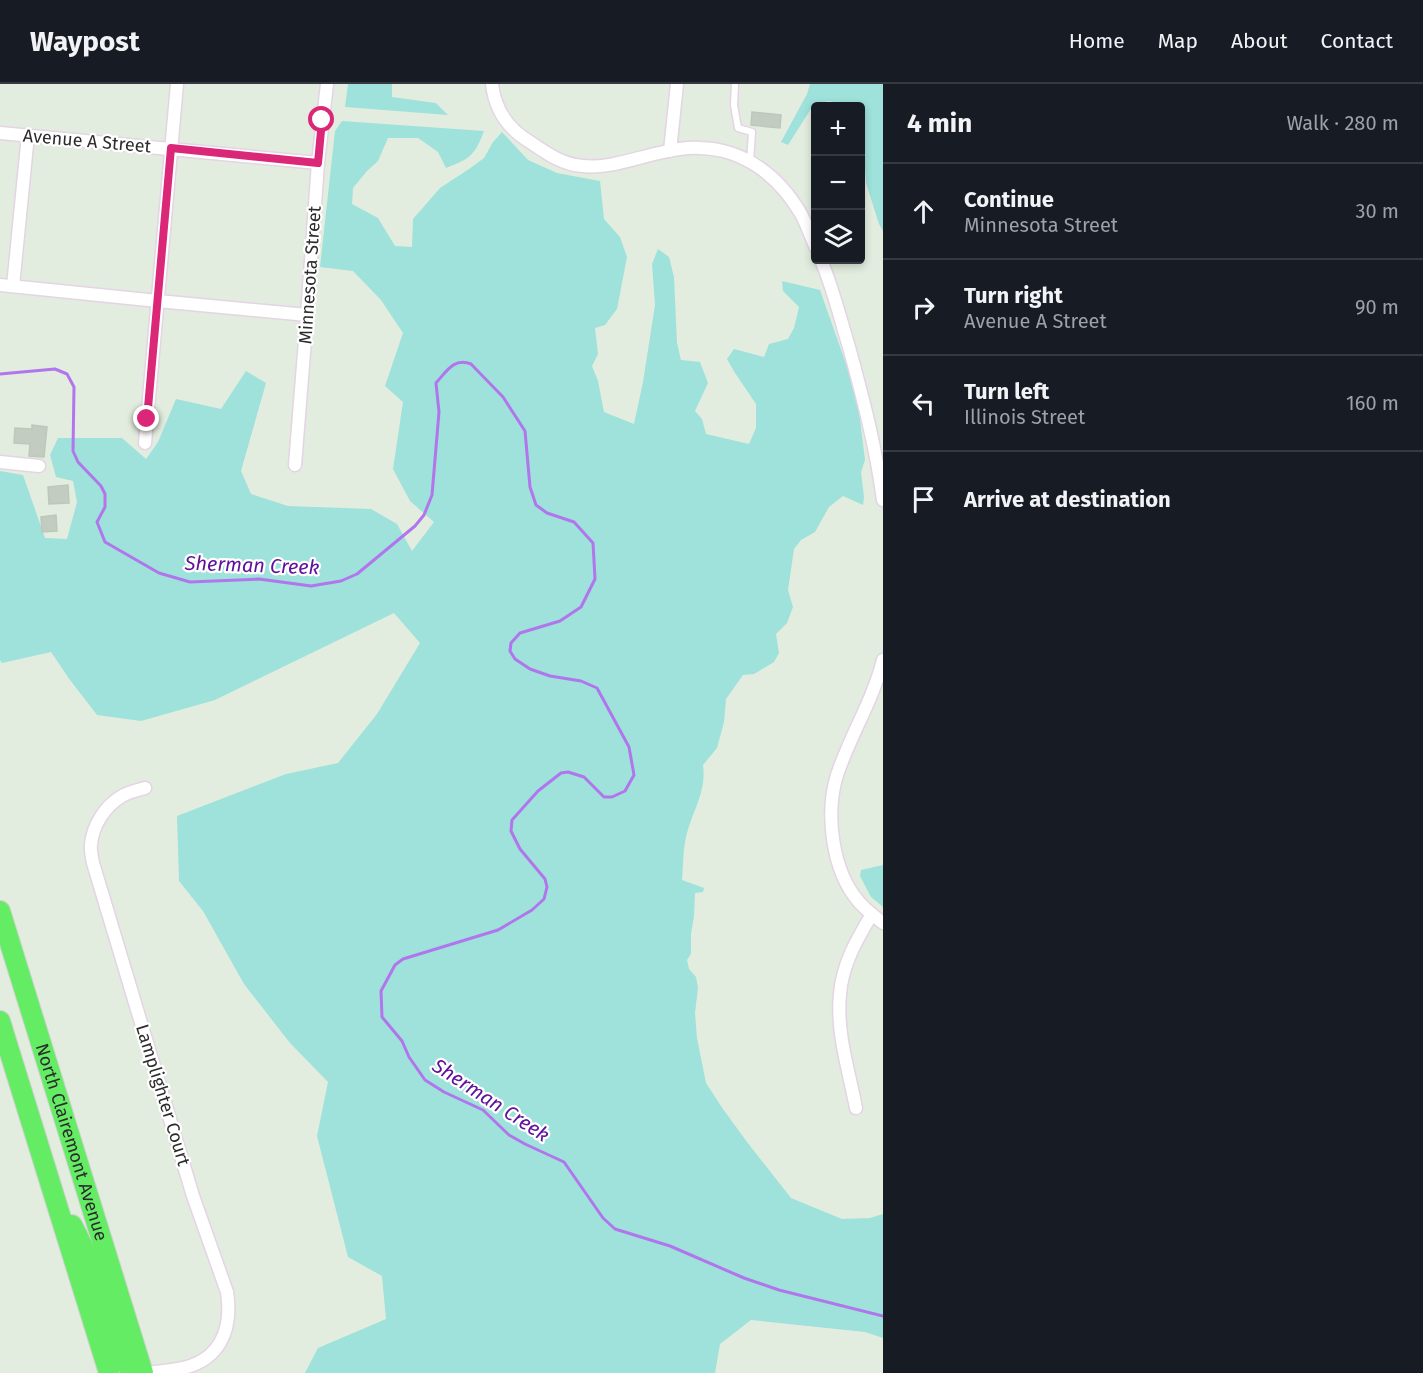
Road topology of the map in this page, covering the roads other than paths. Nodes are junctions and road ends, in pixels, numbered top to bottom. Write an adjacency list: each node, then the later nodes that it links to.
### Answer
1 (177, 84): 8 (street)
2 (327, 84): 11 (street, Minnesota Street)
3 (492, 84): 9 (street)
4 (677, 84): 9 (street)
5 (735, 84): 10 (lane)
6 (0, 133): 7 (street, Avenue A Street)
7 (28, 135): 8 (street, Avenue A Street); 14 (street)
8 (171, 148): 11 (street, Avenue A Street); 15 (street)
9 (670, 151): 10 (street)
10 (750, 160): 12 (street)
11 (318, 163): 16 (street, Minnesota Street)
12 (811, 236)
13 (822, 264): 21 (street)
14 (6, 286): 15 (street)
15 (158, 302): 16 (street); 17 (street)
16 (307, 315): 19 (street, Minnesota Street)
17 (145, 442)
18 (0, 462): 20 (street)
19 (294, 465)
20 (39, 466)
21 (883, 500)
22 (883, 660): 25 (street)
23 (145, 788): 31 (street, Lamplighter Court)
24 (0, 911): 31 (main road, North Clairemont Avenue)
25 (872, 914): 26 (street); 28 (street)
26 (883, 923)
27 (0, 1021): 29 (main road, North Clairemont Avenue)
28 (856, 1108)
29 (51, 1186): 30 (main road, North Clairemont Avenue); 31 (main road)
30 (109, 1373)
31 (143, 1373)

